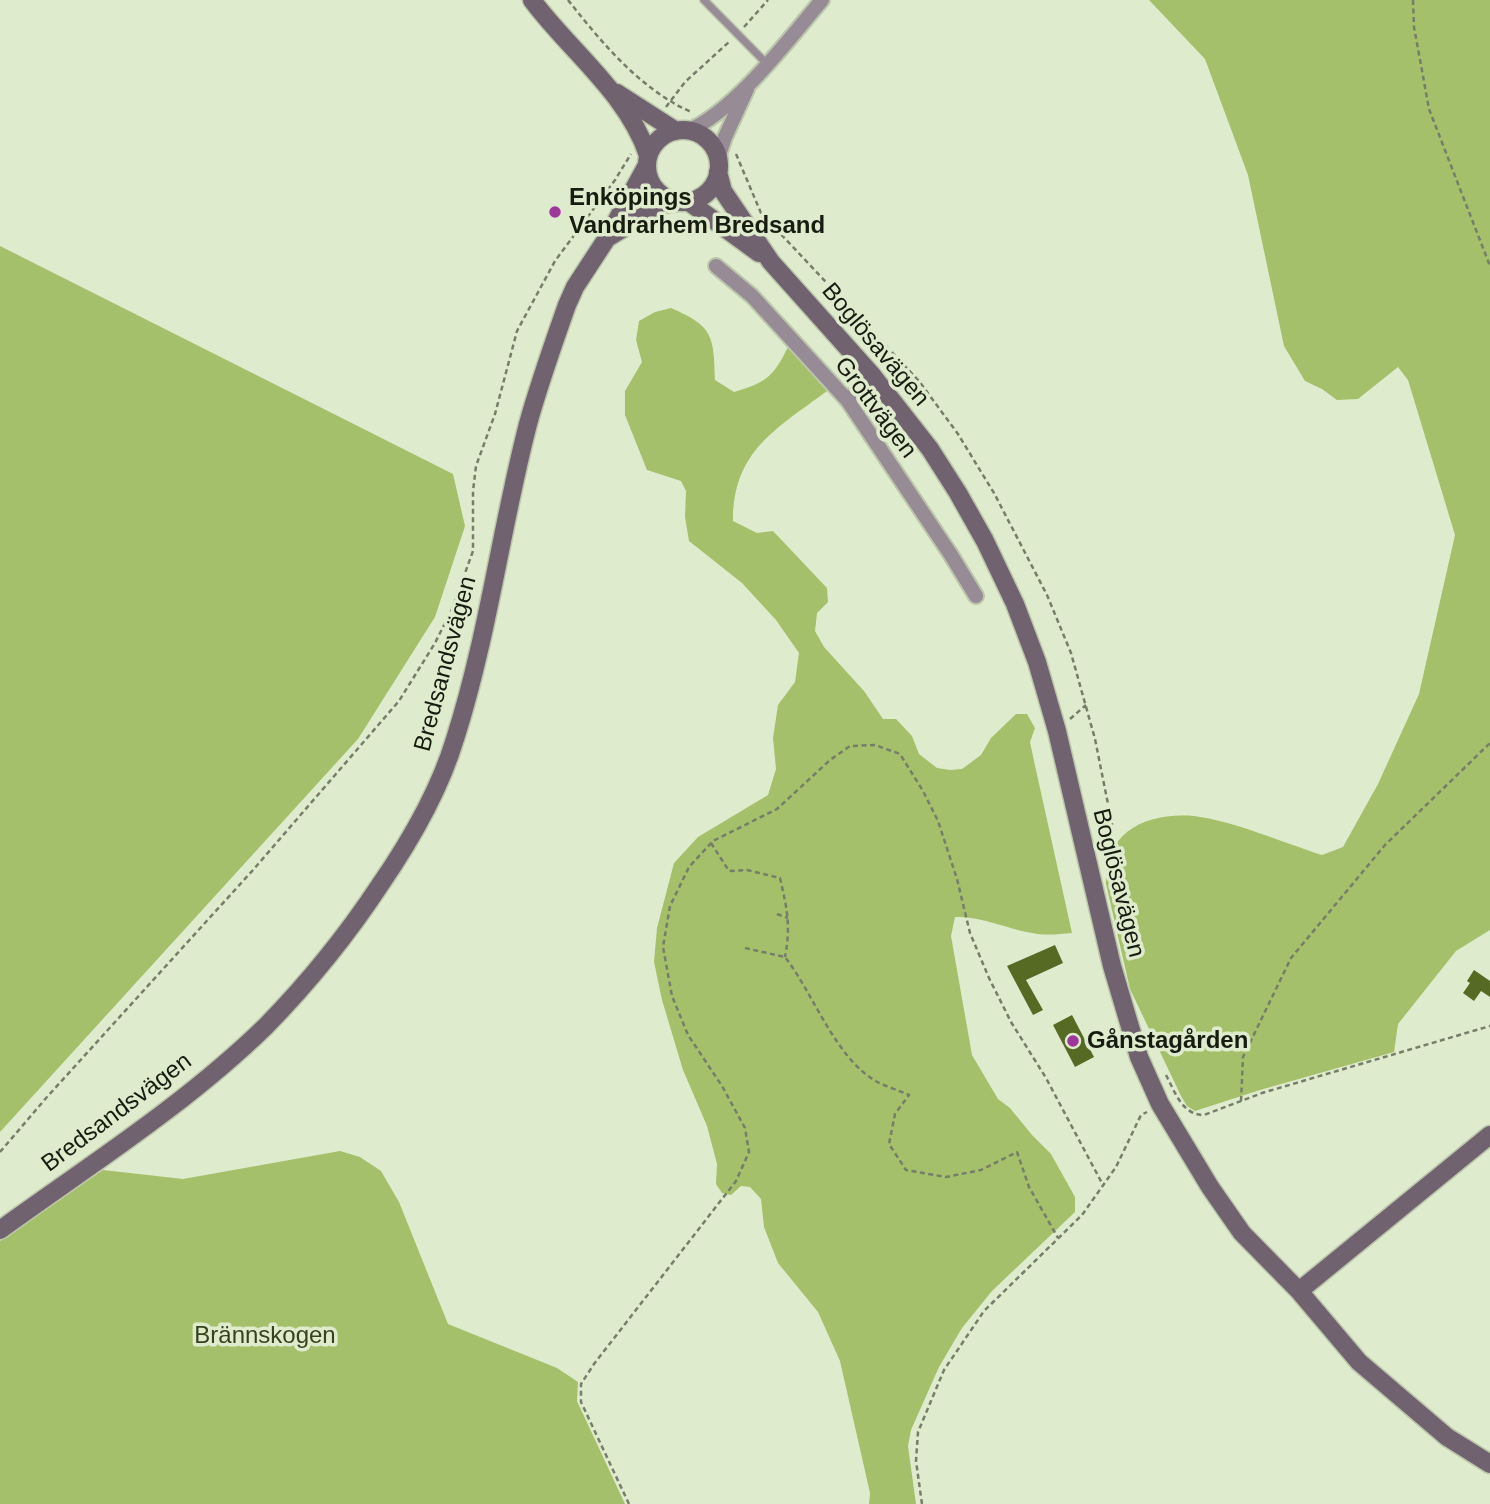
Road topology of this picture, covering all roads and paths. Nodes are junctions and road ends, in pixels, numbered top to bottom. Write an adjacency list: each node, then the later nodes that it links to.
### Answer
1 (532, 0): 10 (street)
2 (568, 0): 11 (path)
3 (704, 0): 7 (lane)
4 (768, 0): 7 (path)
5 (822, 0): 8 (street)
6 (1413, 0): 20 (path)
7 (737, 34): 8 (lane); 11 (path)
8 (767, 64): 9 (street)
9 (751, 82): 13 (street); 16 (street)
10 (608, 87): 12 (street); 14 (street)
11 (670, 103): 12 (path)
12 (656, 119): 13 (street)
13 (682, 131): 15 (street); 16 (street)
14 (640, 135): 15 (street); 39 (path)
15 (648, 160): 17 (street); 18 (street, Bredsandsvägen)
16 (718, 165): 17 (street); 19 (street, Boglösavägen)
17 (683, 202): 18 (street); 19 (street, Boglösavägen)
18 (607, 238): 41 (street, Bredsandsvägen)
19 (771, 262): 22 (street, Boglösavägen)
20 (1490, 265)
21 (716, 266): 23 (street, Grottvägen)
22 (872, 375): 23 (street); 25 (street, Boglösavägen)
23 (848, 401): 24 (street, Grottvägen)
24 (976, 596)
25 (1057, 731): 28 (path); 37 (street, Boglösavägen)
26 (1490, 743): 36 (path)
27 (711, 843): 30 (path); 40 (path); 45 (path)
28 (1104, 861)
29 (777, 914): 30 (path)
30 (788, 918): 32 (path)
31 (745, 948): 32 (path)
32 (785, 957): 42 (path)
33 (1490, 1026): 36 (path)
34 (1164, 1072): 35 (path)
35 (1179, 1098): 36 (path); 37 (path)
36 (1241, 1101)
37 (1160, 1104): 40 (path); 43 (street, Boglösavägen)
38 (1490, 1135): 43 (street)
39 (0, 1152)
40 (1103, 1185): 42 (path)
41 (0, 1230)
42 (1058, 1238): 46 (path)
43 (1299, 1291): 44 (street, Boglösavägen)
44 (1490, 1464)
45 (629, 1504)
46 (922, 1504)

